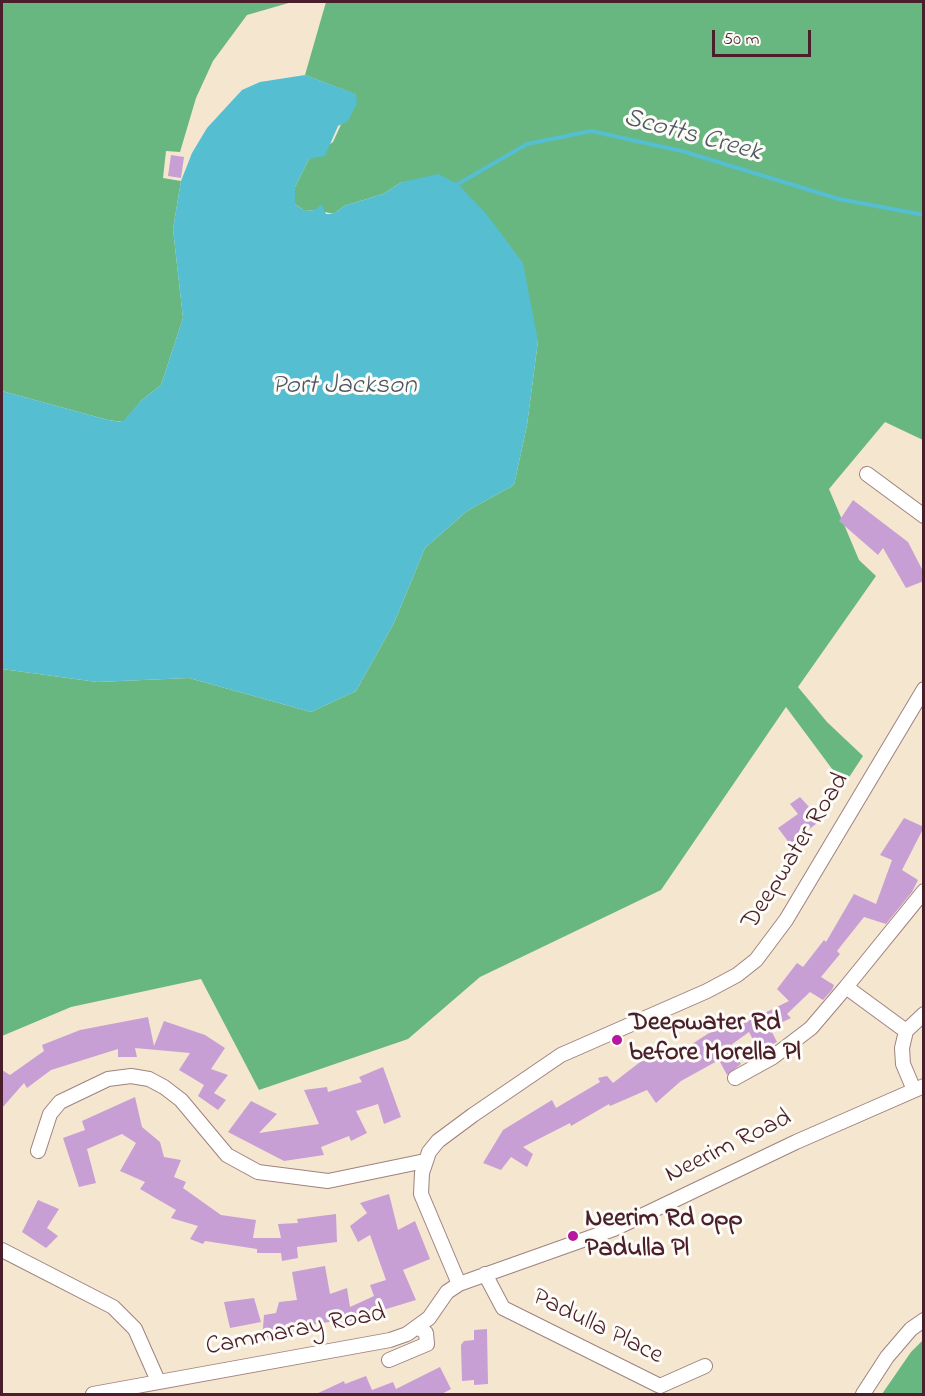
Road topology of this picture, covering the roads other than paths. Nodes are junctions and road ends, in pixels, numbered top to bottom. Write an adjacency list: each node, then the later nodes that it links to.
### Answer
1 (867, 474): 2 (street)
2 (924, 516)
3 (924, 689): 11 (street, Deepwater Road)
4 (924, 891): 5 (street)
5 (846, 987): 7 (street); 8 (street)
6 (924, 1014): 7 (street)
7 (906, 1031): 9 (street)
8 (735, 1078)
9 (919, 1088): 13 (street, Neerim Road)
10 (38, 1151): 11 (street)
11 (425, 1161): 14 (street)
12 (2, 1250): 19 (street)
13 (485, 1274): 14 (street, Cammaray Road); 18 (street, Padulla Place)
14 (459, 1284): 16 (street, Cammaray Road)
15 (924, 1320): 21 (street)
16 (419, 1328): 17 (street); 19 (street, Cammaray Road)
17 (388, 1360)
18 (705, 1366)
19 (158, 1381): 20 (street, Cammaray Road)
20 (93, 1395)
21 (863, 1395)

